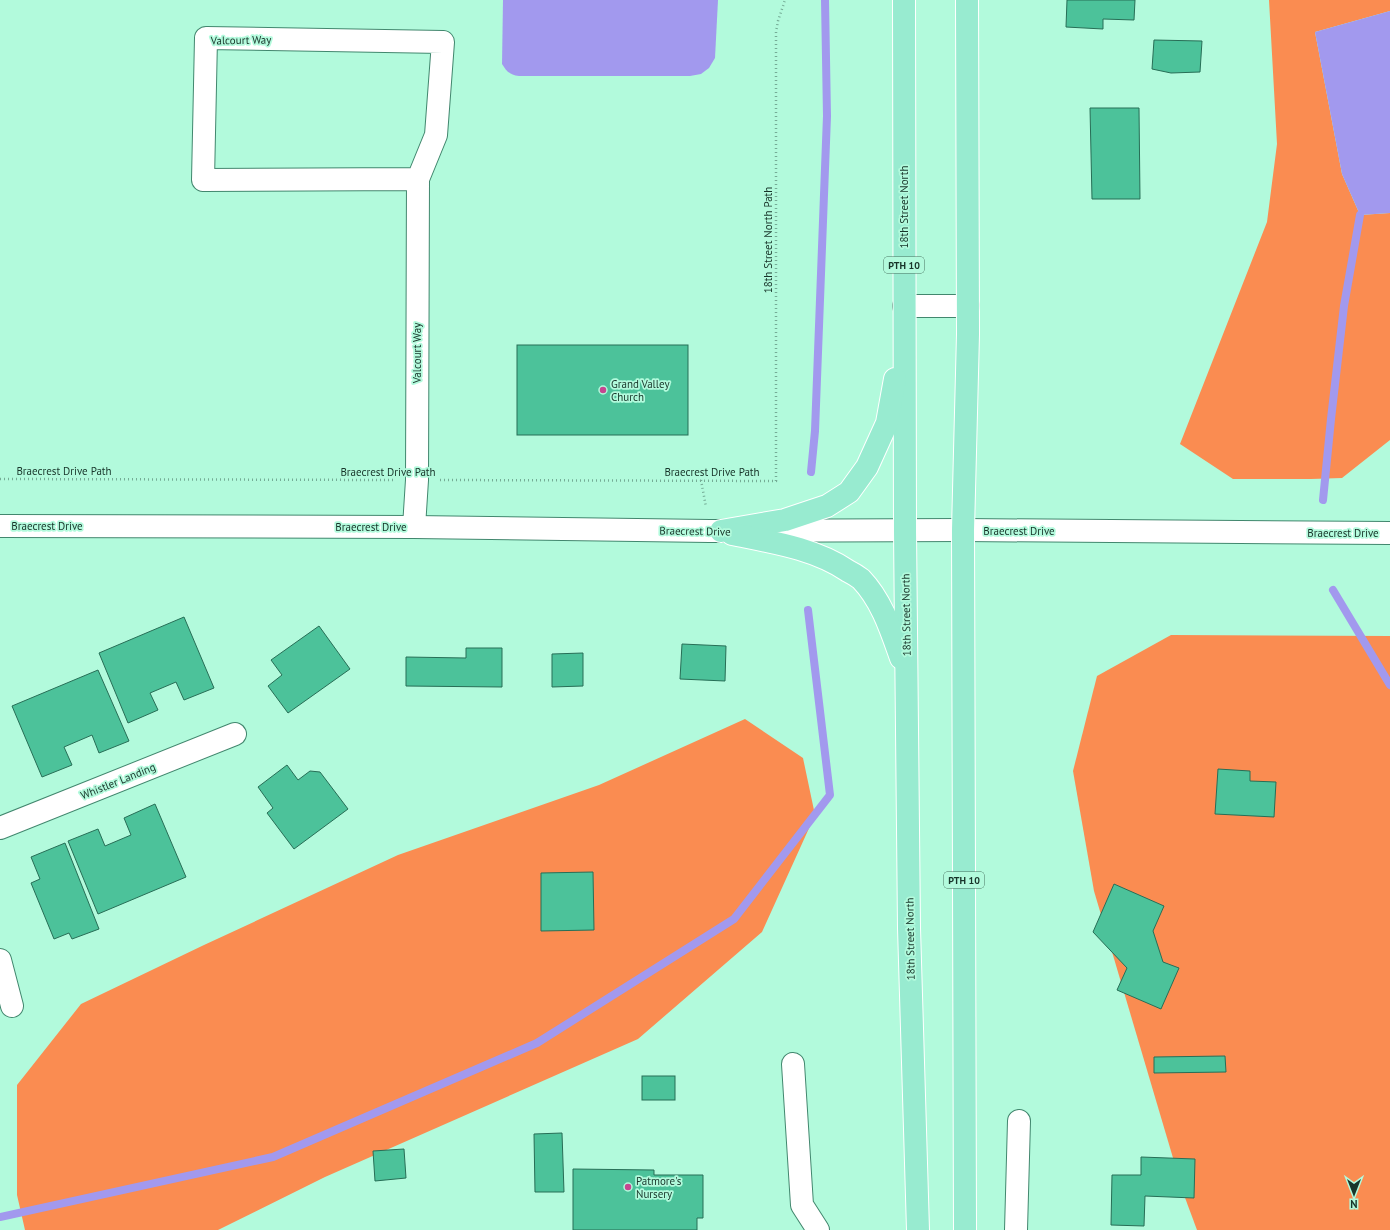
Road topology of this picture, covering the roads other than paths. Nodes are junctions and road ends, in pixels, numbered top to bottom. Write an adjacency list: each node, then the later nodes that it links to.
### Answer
1 (904, 0): 5 (main road, 18th Street North / PTH 10)
2 (967, 0): 4 (main road, PTH 10)
3 (418, 178): 3 (street, Valcourt Way); 7 (street, Valcourt Way)
4 (968, 306): 5 (street); 8 (main road, PTH 10)
5 (904, 317): 9 (main road); 10 (main road, 18th Street North / PTH 10)
6 (0, 526): 7 (street, Braecrest Drive)
7 (414, 527): 9 (street, Braecrest Drive)
8 (963, 530): 10 (street, Braecrest Drive); 11 (street, Braecrest Drive); 21 (main road, PTH 10)
9 (721, 531): 10 (street, Braecrest Drive); 12 (main road)
10 (905, 531): 12 (main road, 18th Street North / PTH 10)
11 (1390, 533)
12 (907, 675): 20 (main road, 18th Street North / PTH 10)
13 (236, 734): 14 (street, Whistler Landing)
14 (0, 828)
15 (0, 960): 16 (street)
16 (12, 1006)
17 (793, 1064): 19 (street)
18 (1019, 1121): 22 (street)
19 (818, 1230)
20 (918, 1230)
21 (965, 1230)
22 (1016, 1230)

